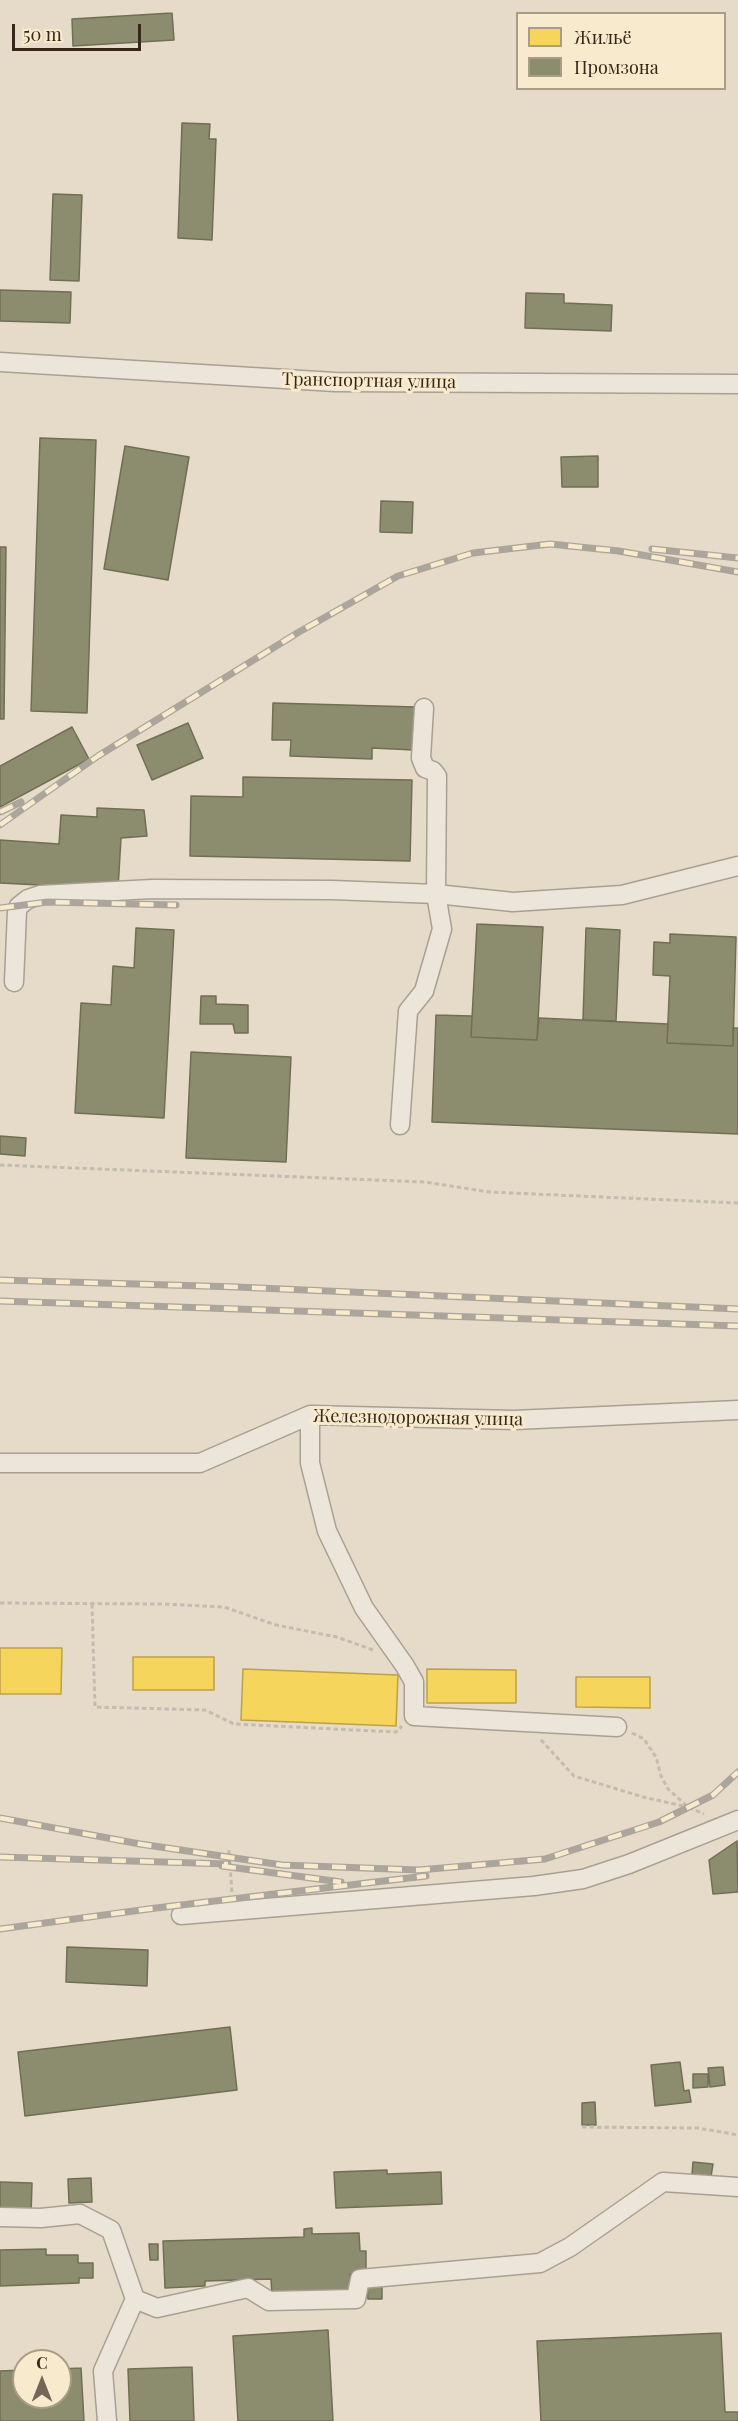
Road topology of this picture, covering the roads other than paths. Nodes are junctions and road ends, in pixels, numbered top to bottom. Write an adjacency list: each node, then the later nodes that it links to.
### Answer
1 (0, 363): 2 (street, Транспортная улица)
2 (738, 384)
3 (424, 708): 5 (street)
4 (738, 866): 5 (street)
5 (436, 894): 6 (street); 7 (street)
6 (14, 982)
7 (400, 1125)
8 (738, 1410): 9 (street, Железнодорожная улица)
9 (310, 1415): 10 (street, Железнодорожная улица); 11 (street)
10 (0, 1463)
11 (617, 1727)
12 (732, 1822): 13 (street)
13 (181, 1915)
14 (738, 2187): 16 (street)
15 (0, 2217): 16 (street)
16 (135, 2299): 17 (street)
17 (107, 2421)

